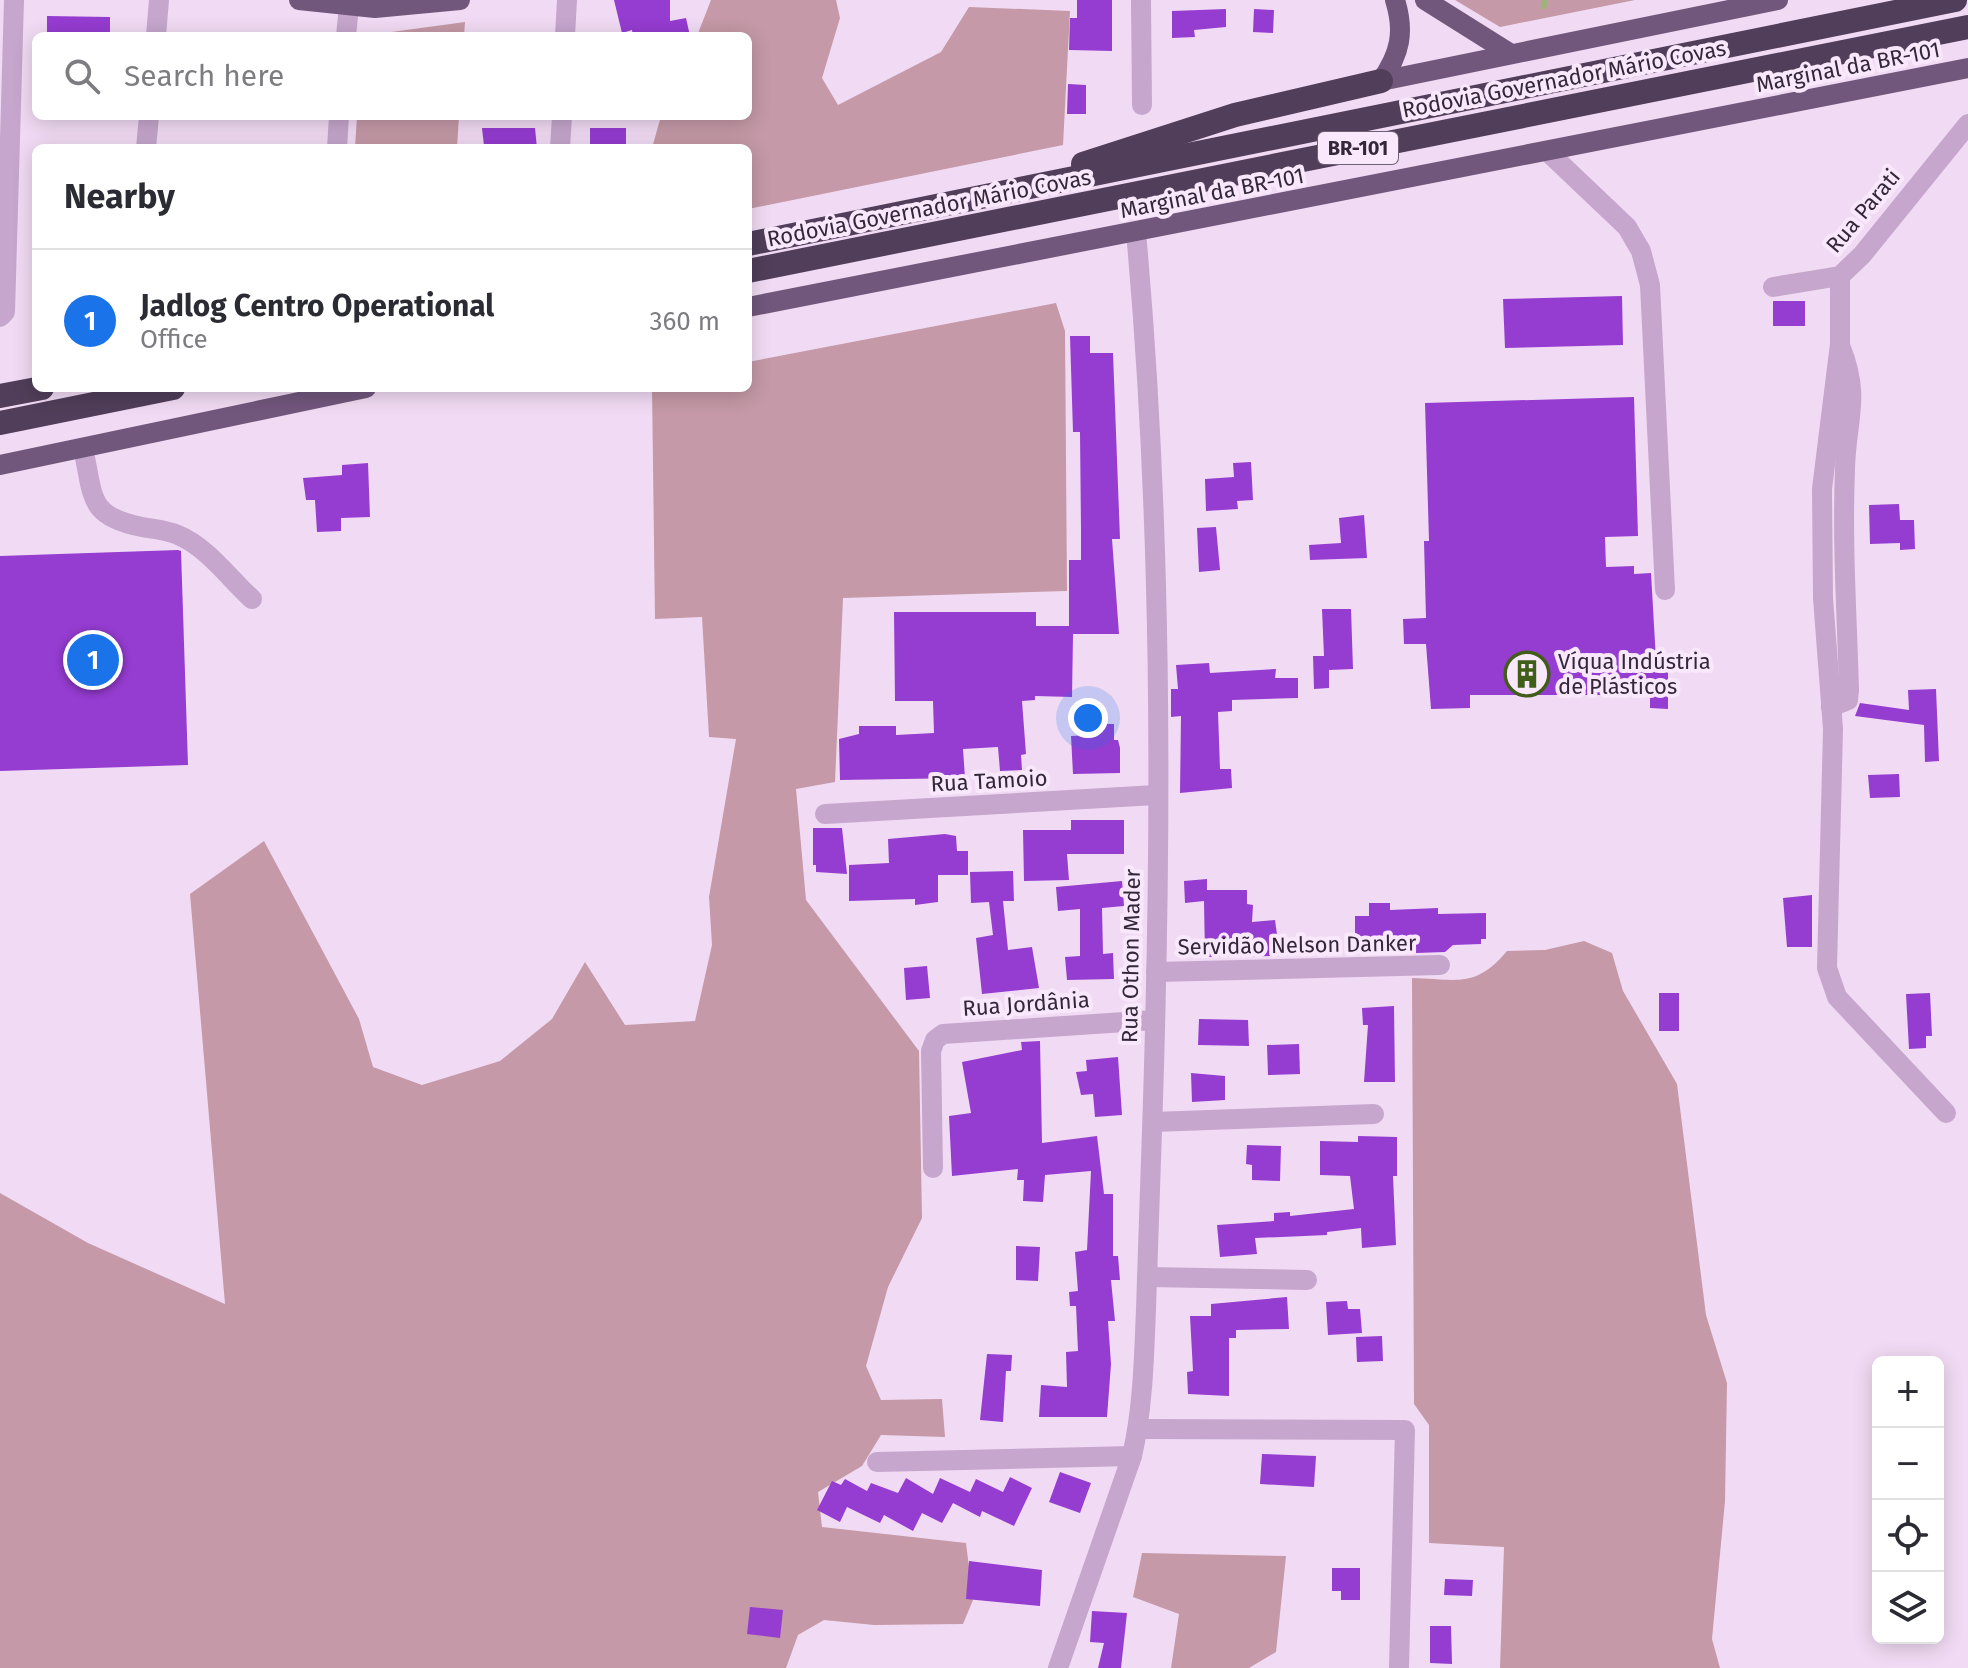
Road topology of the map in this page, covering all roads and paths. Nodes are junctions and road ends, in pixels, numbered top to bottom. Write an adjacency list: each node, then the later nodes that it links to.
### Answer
1 (14, 0): 36 (street)
2 (159, 0): 14 (street)
3 (299, 0): 12 (main road)
4 (460, 0): 11 (main road)
5 (567, 0): 16 (street)
6 (1141, 0): 20 (street)
7 (1395, 0): 19 (main road)
8 (1425, 0): 17 (main road)
9 (1778, 0): 17 (main road)
10 (1955, 0): 29 (highway, Rodovia Governador Mário Covas / BR-101)
11 (375, 4): 12 (main road)
12 (349, 6): 15 (street)
13 (1968, 27): 32 (highway, Rodovia Governador Mário Covas / BR-101)
14 (156, 32)
15 (346, 32)
16 (565, 32)
17 (1511, 54): 19 (main road)
18 (1968, 68): 28 (main road, Marginal da BR-101)
19 (1381, 81): 29 (highway)
20 (1142, 105)
21 (149, 120): 25 (street)
22 (339, 120): 26 (street)
23 (562, 120): 27 (street)
24 (1968, 124): 33 (street, Rua Parati)
25 (146, 144)
26 (337, 144)
27 (560, 144)
28 (1547, 151): 30 (main road, Marginal da BR-101); 44 (street)
29 (996, 194): 31 (highway, Rodovia Governador Mário Covas / BR-101)
30 (1136, 232): 35 (main road, Marginal da BR-101); 46 (street, Rua Othon Mader)
31 (752, 243)
32 (752, 270)
33 (1840, 276): 34 (street, Rua Parati); 51 (street)
34 (1773, 287)
35 (752, 306)
36 (0, 317)
37 (32, 390): 40 (highway)
38 (153, 392): 41 (highway)
39 (347, 392): 42 (main road)
40 (0, 396)
41 (0, 423)
42 (83, 448): 43 (main road); 45 (street)
43 (0, 465)
44 (1665, 590)
45 (252, 599)
46 (1156, 795): 47 (street, Rua Tamoio); 49 (street, Rua Othon Mader)
47 (825, 814)
48 (1440, 965): 49 (street, Servidão Nelson Danker)
49 (1156, 972): 50 (street, Rua Othon Mader)
50 (1155, 1020): 53 (street, Rua Othon Mader); 54 (street, Rua Jordânia)
51 (1946, 1113)
52 (1374, 1114): 53 (street)
53 (1153, 1122): 55 (street, Rua Othon Mader)
54 (933, 1168)
55 (1147, 1277): 56 (street); 57 (street, Rua Othon Mader)
56 (1307, 1280)
57 (1138, 1429): 58 (street, Rua Othon Mader); 61 (street)
58 (1132, 1456): 59 (street); 60 (street, Rua Othon Mader)
59 (877, 1462)
60 (1058, 1668)
61 (1399, 1668)

